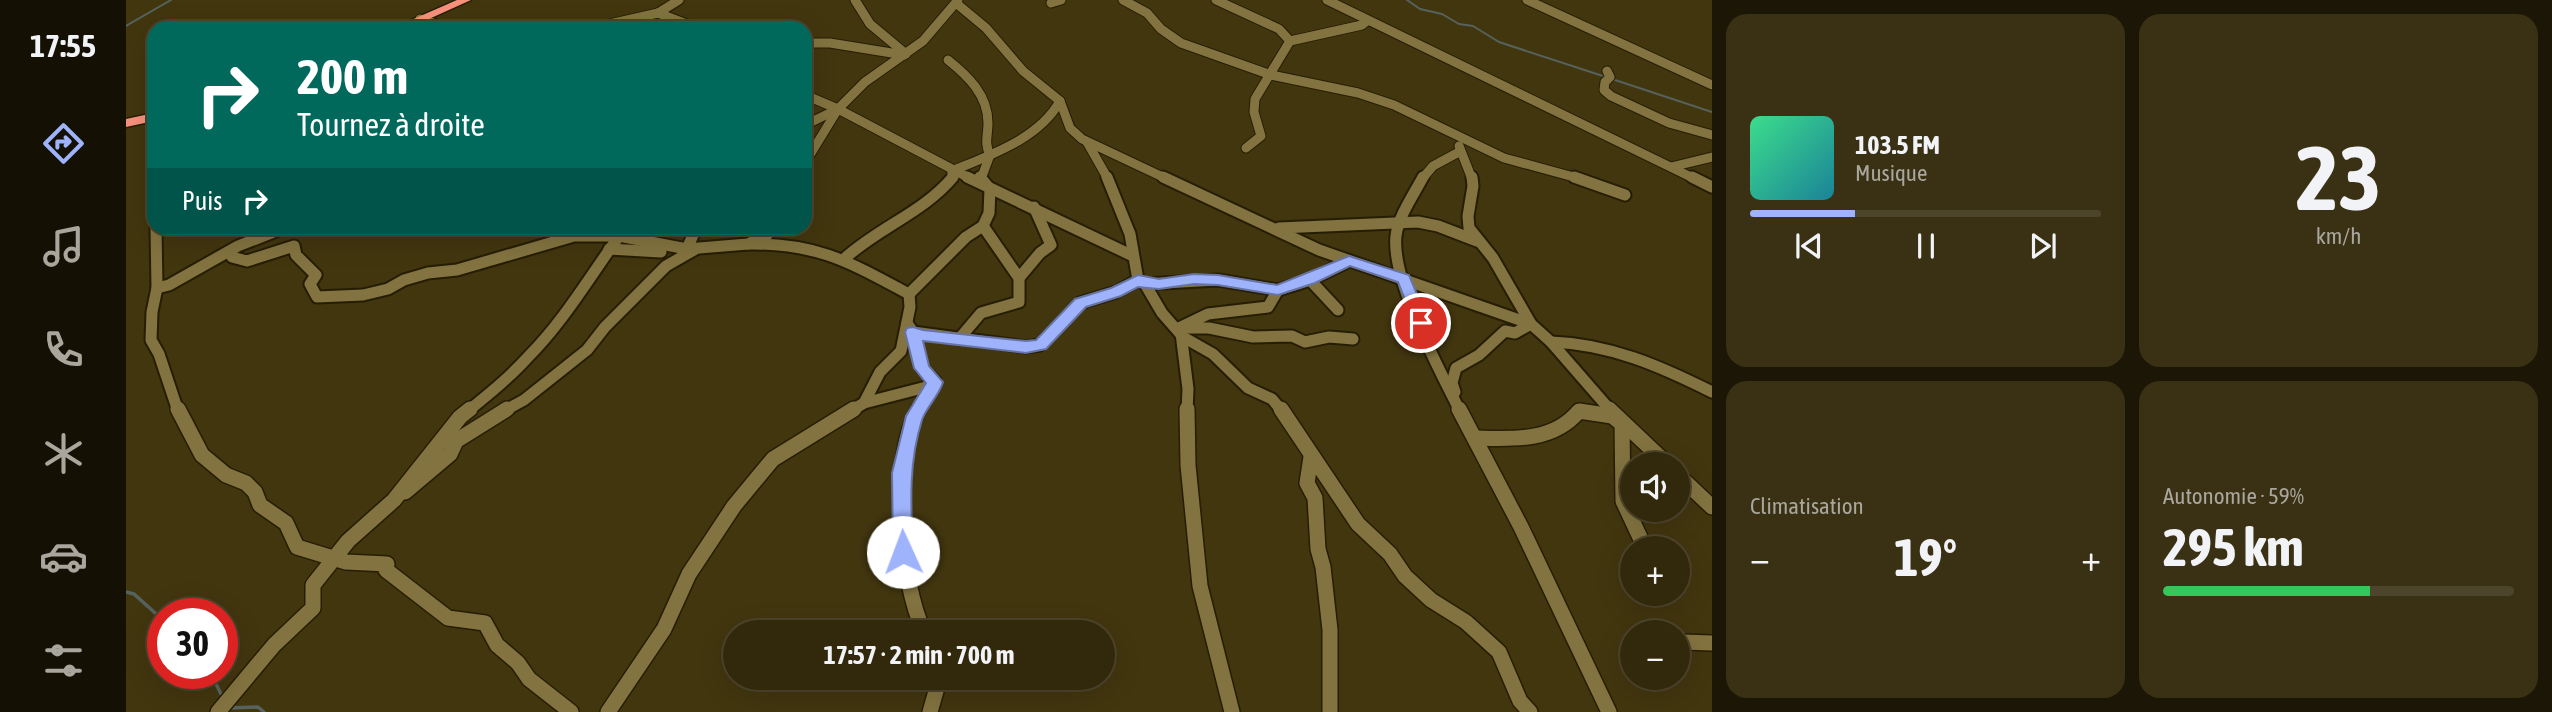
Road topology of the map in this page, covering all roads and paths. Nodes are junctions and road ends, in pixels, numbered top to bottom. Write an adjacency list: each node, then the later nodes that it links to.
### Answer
1 (466, 0): 14 (highway)
2 (679, 0): 12 (street)
3 (855, 0): 22 (street)
4 (1061, 0): 11 (street)
5 (1122, 0): 13 (street)
6 (1150, 0): 13 (street)
7 (1216, 0): 20 (street)
8 (1326, 0): 19 (street)
9 (1527, 0): 26 (street)
10 (957, 2): 22 (street); 28 (street)
11 (1051, 3)
12 (658, 13): 17 (street); 18 (street)
13 (1147, 13): 25 (street)
14 (420, 19): 15 (highway); 16 (street)
15 (415, 21)
16 (427, 21)
17 (623, 21)
18 (679, 21)
19 (1367, 21): 20 (street); 41 (street)
20 (1290, 41): 25 (street)
21 (812, 43): 22 (street)
22 (905, 55): 29 (street)
23 (948, 60): 39 (street)
24 (1607, 71): 34 (street)
25 (1271, 75): 33 (street); 36 (street)
26 (1712, 85)
27 (812, 97): 29 (street)
28 (1060, 100): 35 (street); 39 (street)
29 (838, 109): 31 (street); 37 (street); 42 (street)
30 (147, 118): 32 (highway)
31 (812, 122)
32 (126, 123)
33 (1460, 135): 38 (street); 45 (street)
34 (1712, 135)
35 (1087, 142): 49 (street); 62 (street)
36 (1246, 148)
37 (812, 152)
38 (1459, 152): 47 (street); 57 (street)
39 (990, 155): 42 (street); 44 (street)
40 (1712, 157): 41 (street)
41 (1671, 167): 43 (street)
42 (952, 171): 44 (street); 63 (street)
43 (1712, 187)
44 (990, 189): 46 (street); 48 (street)
45 (1625, 195)
46 (1034, 207): 62 (street); 65 (street)
47 (1399, 225): 49 (street); 57 (street); 66 (street)
48 (983, 226): 65 (street); 71 (street)
49 (1275, 229): 64 (street)
50 (156, 235): 69 (street)
51 (268, 235): 61 (street)
52 (586, 235): 61 (street)
53 (620, 235): 60 (street)
54 (636, 235): 59 (street)
55 (695, 235): 59 (street)
56 (767, 235): 58 (street)
57 (1478, 242): 73 (street)
58 (748, 244): 59 (street); 63 (street)
59 (694, 248): 60 (street); 88 (street)
60 (609, 249): 88 (street)
61 (230, 251): 69 (street)
62 (1133, 256): 68 (street)
63 (843, 260): 71 (street)
64 (1349, 261): 66 (street); 67 (street)
65 (1019, 278): 77 (street)
66 (1404, 279): 73 (street); 81 (street)
67 (1310, 280): 70 (street); 72 (street)
68 (1142, 282): 70 (street); 75 (street); 77 (street)
69 (157, 288): 91 (street)
70 (1278, 290): 75 (street)
71 (909, 294): 74 (street)
72 (1338, 310)
73 (1531, 324): 78 (street); 81 (street)
74 (910, 327): 77 (street); 79 (street); 82 (street)
75 (1181, 332): 76 (street); 86 (street); 100 (street)
76 (1353, 339)
77 (959, 340)
78 (1551, 342): 80 (street); 83 (street)
79 (934, 385): 82 (street); 92 (street)
80 (1712, 392)
81 (1458, 402): 84 (street)
82 (864, 403): 98 (street)
83 (1622, 424): 84 (street); 85 (street); 90 (street)
84 (1477, 438): 103 (street)
85 (1654, 452)
86 (1311, 457): 101 (street); 102 (street)
87 (1690, 485): 89 (street)
88 (394, 500): 91 (street)
89 (1709, 502)
90 (1639, 536)
91 (333, 559): 96 (street); 97 (street)
92 (919, 620)
93 (1690, 642): 94 (street)
94 (1712, 643)
95 (936, 690): 99 (street)
96 (218, 712)
97 (571, 712)
98 (608, 712)
99 (930, 712)
100 (1232, 712)
101 (1330, 712)
102 (1530, 712)
103 (1609, 712)

